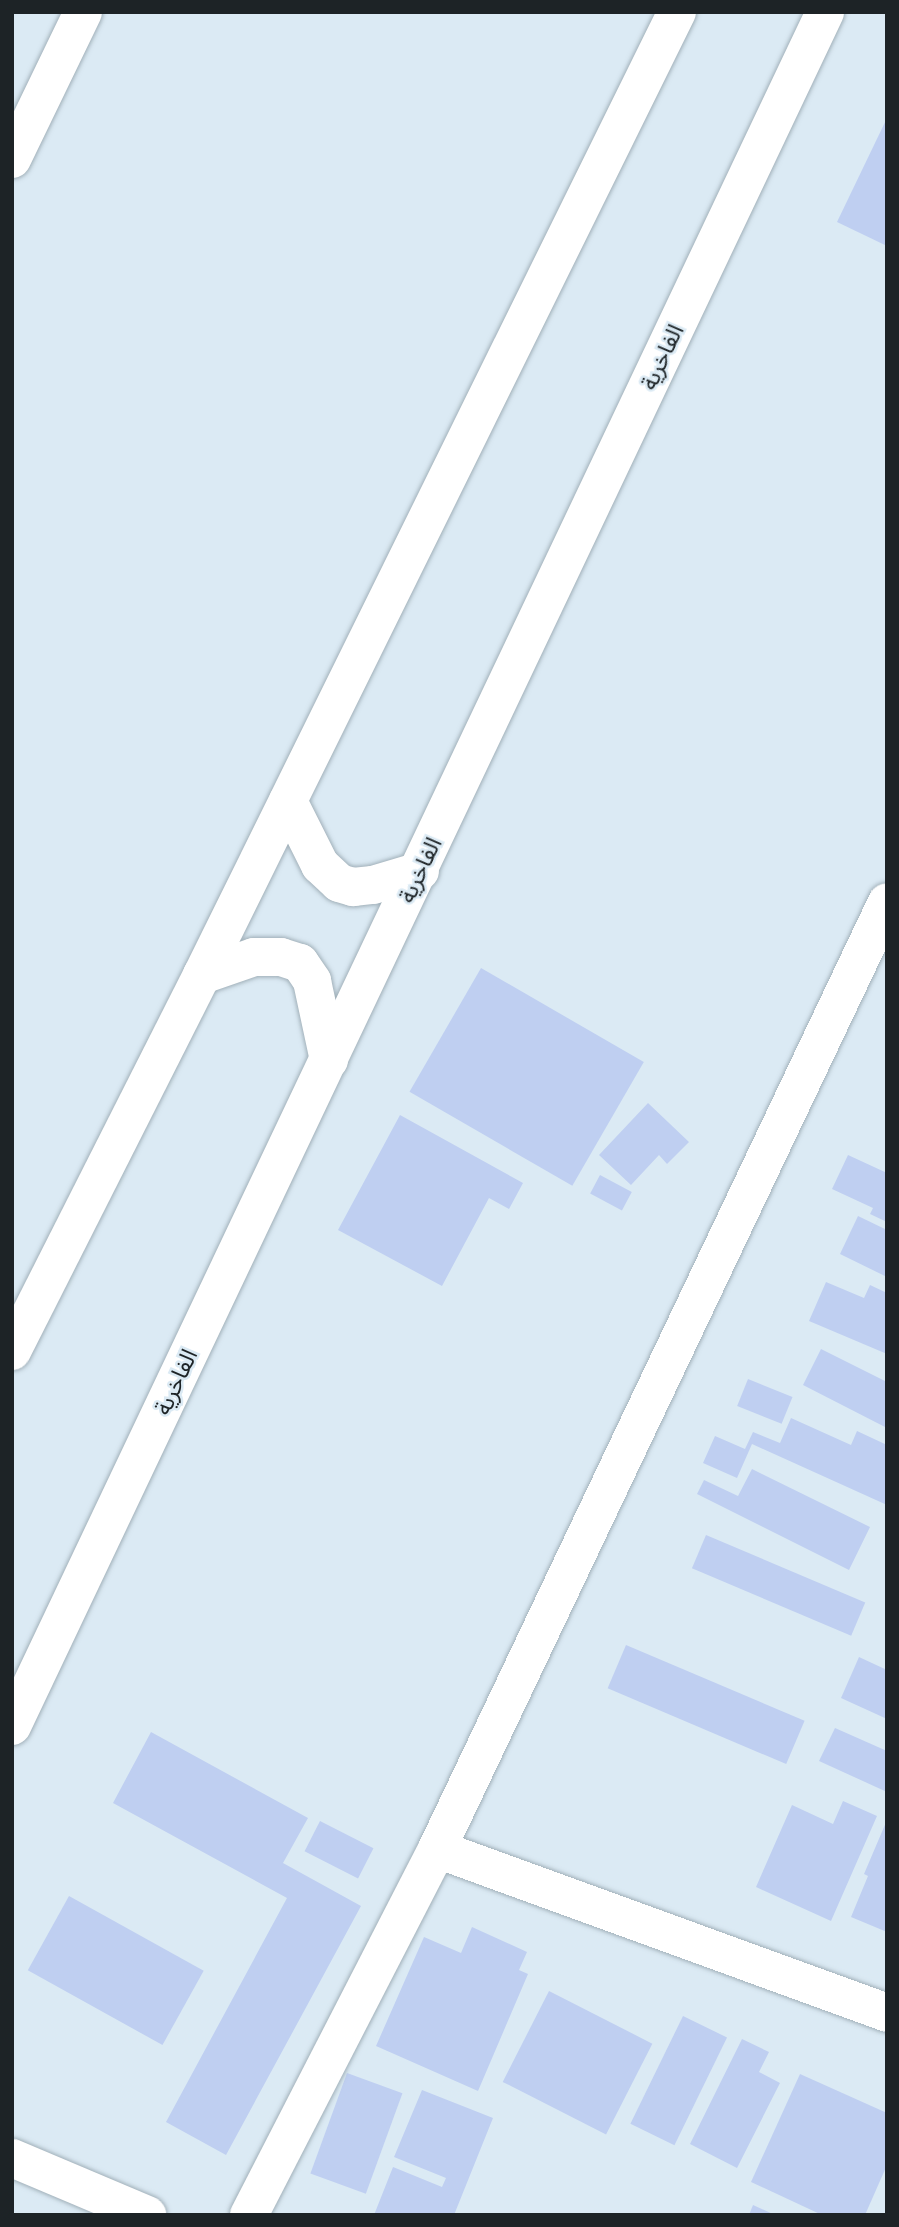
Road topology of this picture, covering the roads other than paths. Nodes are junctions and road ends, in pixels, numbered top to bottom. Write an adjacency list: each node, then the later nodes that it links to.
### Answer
1 (83, 12): 4 (street)
2 (677, 12): 5 (street)
3 (825, 12): 6 (street, الفاخرية)
4 (12, 159)
5 (288, 801): 6 (street); 8 (street)
6 (419, 871): 9 (street, الفاخرية)
7 (887, 902): 12 (street)
8 (202, 975): 9 (street); 10 (street)
9 (329, 1060): 11 (street, الفاخرية)
10 (12, 1351)
11 (12, 1726)
12 (437, 1849): 13 (street); 16 (street)
13 (887, 2013)
14 (12, 2158): 15 (street)
15 (147, 2215)
16 (249, 2215)

